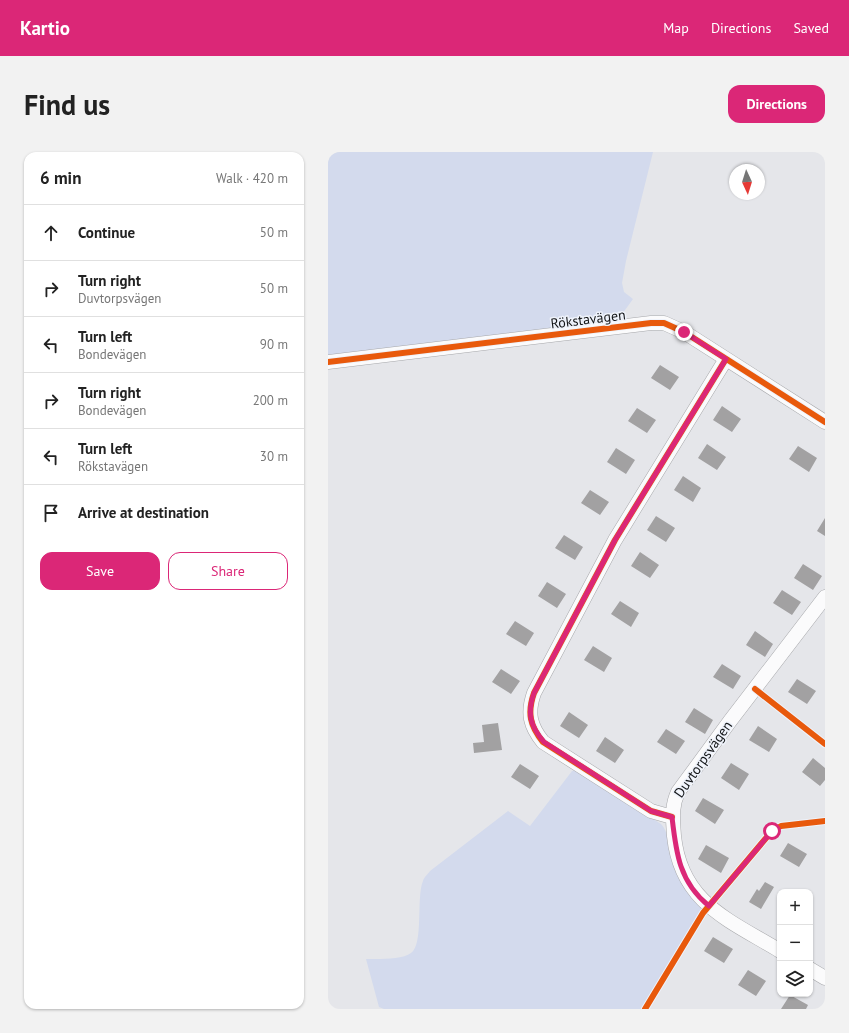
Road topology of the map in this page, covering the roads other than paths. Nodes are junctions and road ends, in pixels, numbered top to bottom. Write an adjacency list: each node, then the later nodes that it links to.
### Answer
1 (726, 359): 2 (street, Rökstavägen); 3 (street, Rökstavägen); 5 (street)
2 (328, 362)
3 (825, 422)
4 (825, 597): 5 (street, Duvtorpsvägen)
5 (672, 817): 6 (street, Duvtorpsvägen)
6 (777, 949)
7 (813, 971): 8 (street)
8 (825, 978)

